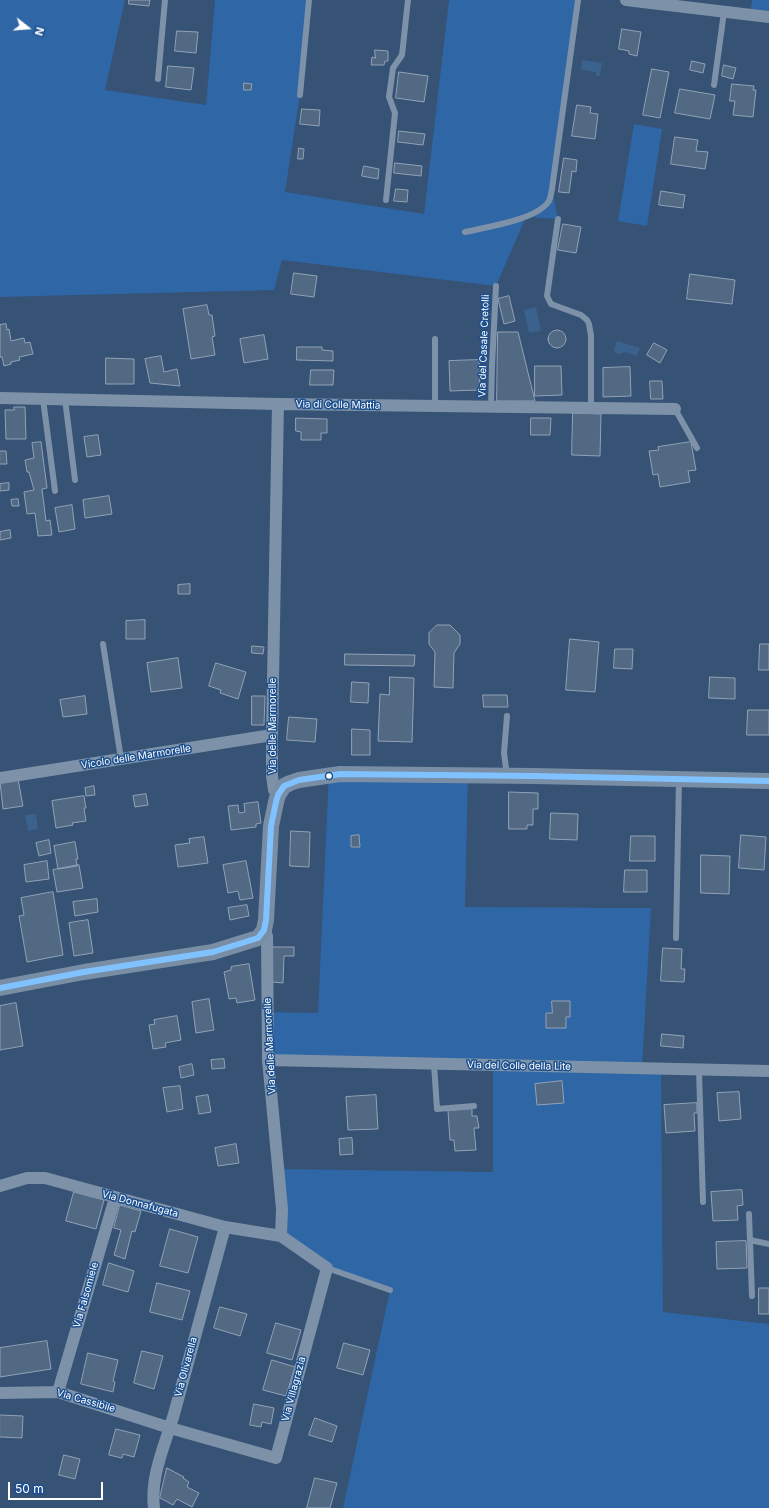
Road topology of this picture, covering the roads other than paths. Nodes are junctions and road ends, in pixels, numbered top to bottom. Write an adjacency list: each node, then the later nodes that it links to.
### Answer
1 (165, 0): 9 (lane)
2 (309, 0): 11 (lane)
3 (408, 0): 12 (lane)
4 (578, 0): 14 (lane)
5 (626, 0): 6 (street)
6 (695, 4): 7 (street)
7 (724, 12): 8 (street); 10 (lane)
8 (769, 17)
9 (158, 79)
10 (714, 85)
11 (300, 95)
12 (386, 200)
13 (558, 219): 23 (lane)
14 (465, 232)
15 (496, 286): 22 (lane, Via del Casale Cretolli)
16 (435, 339): 21 (lane)
17 (0, 398): 18 (street, Via di Colle Mattia)
18 (43, 399): 19 (street, Via di Colle Mattia); 27 (lane)
19 (65, 399): 20 (street, Via di Colle Mattia); 26 (lane)
20 (278, 404): 21 (street, Via di Colle Mattia); 30 (street, Via delle Marmorelle)
21 (435, 406): 22 (street, Via di Colle Mattia)
22 (491, 407): 23 (street, Via di Colle Mattia)
23 (591, 408): 24 (street, Via di Colle Mattia)
24 (675, 409): 25 (lane)
25 (697, 448)
26 (75, 480)
27 (55, 490)
28 (103, 644): 31 (lane)
29 (507, 716): 32 (lane)
30 (272, 736): 31 (street, Vicolo delle Marmorelle); 36 (street, Via delle Marmorelle)
31 (121, 759): 33 (street, Vicolo delle Marmorelle)
32 (507, 776): 34 (street); 36 (street)
33 (0, 778)
34 (679, 779): 35 (street); 38 (lane)
35 (769, 781)
36 (278, 795): 37 (street, Via delle Marmorelle)
37 (264, 930): 39 (street); 40 (street, Via delle Marmorelle)
38 (676, 938)
39 (0, 988)
40 (268, 1060): 41 (street, Via del Colle della Lite); 50 (street, Via delle Marmorelle)
41 (434, 1064): 42 (street, Via del Colle della Lite); 44 (lane)
42 (699, 1070): 43 (street, Via del Colle della Lite); 47 (lane)
43 (769, 1071)
44 (474, 1106)
45 (0, 1186): 46 (street, Via Donnafugata)
46 (115, 1198): 49 (street, Via Donnafugata); 56 (street, Via Falsomiele)
47 (702, 1202)
48 (749, 1214): 51 (lane)
49 (225, 1227): 50 (street, Via Donnafugata); 58 (street, Via Olivarella)
50 (281, 1236): 53 (street)
51 (750, 1240): 52 (lane); 55 (lane)
52 (769, 1244)
53 (327, 1268): 54 (lane); 58 (street, Via Villagrazia)
54 (390, 1290)
55 (752, 1296)
56 (58, 1392): 57 (street, Via Cassibile); 58 (street, Via Cassibile)
57 (0, 1393)
58 (170, 1428): 59 (street, Via Olivarella)
59 (154, 1508)

